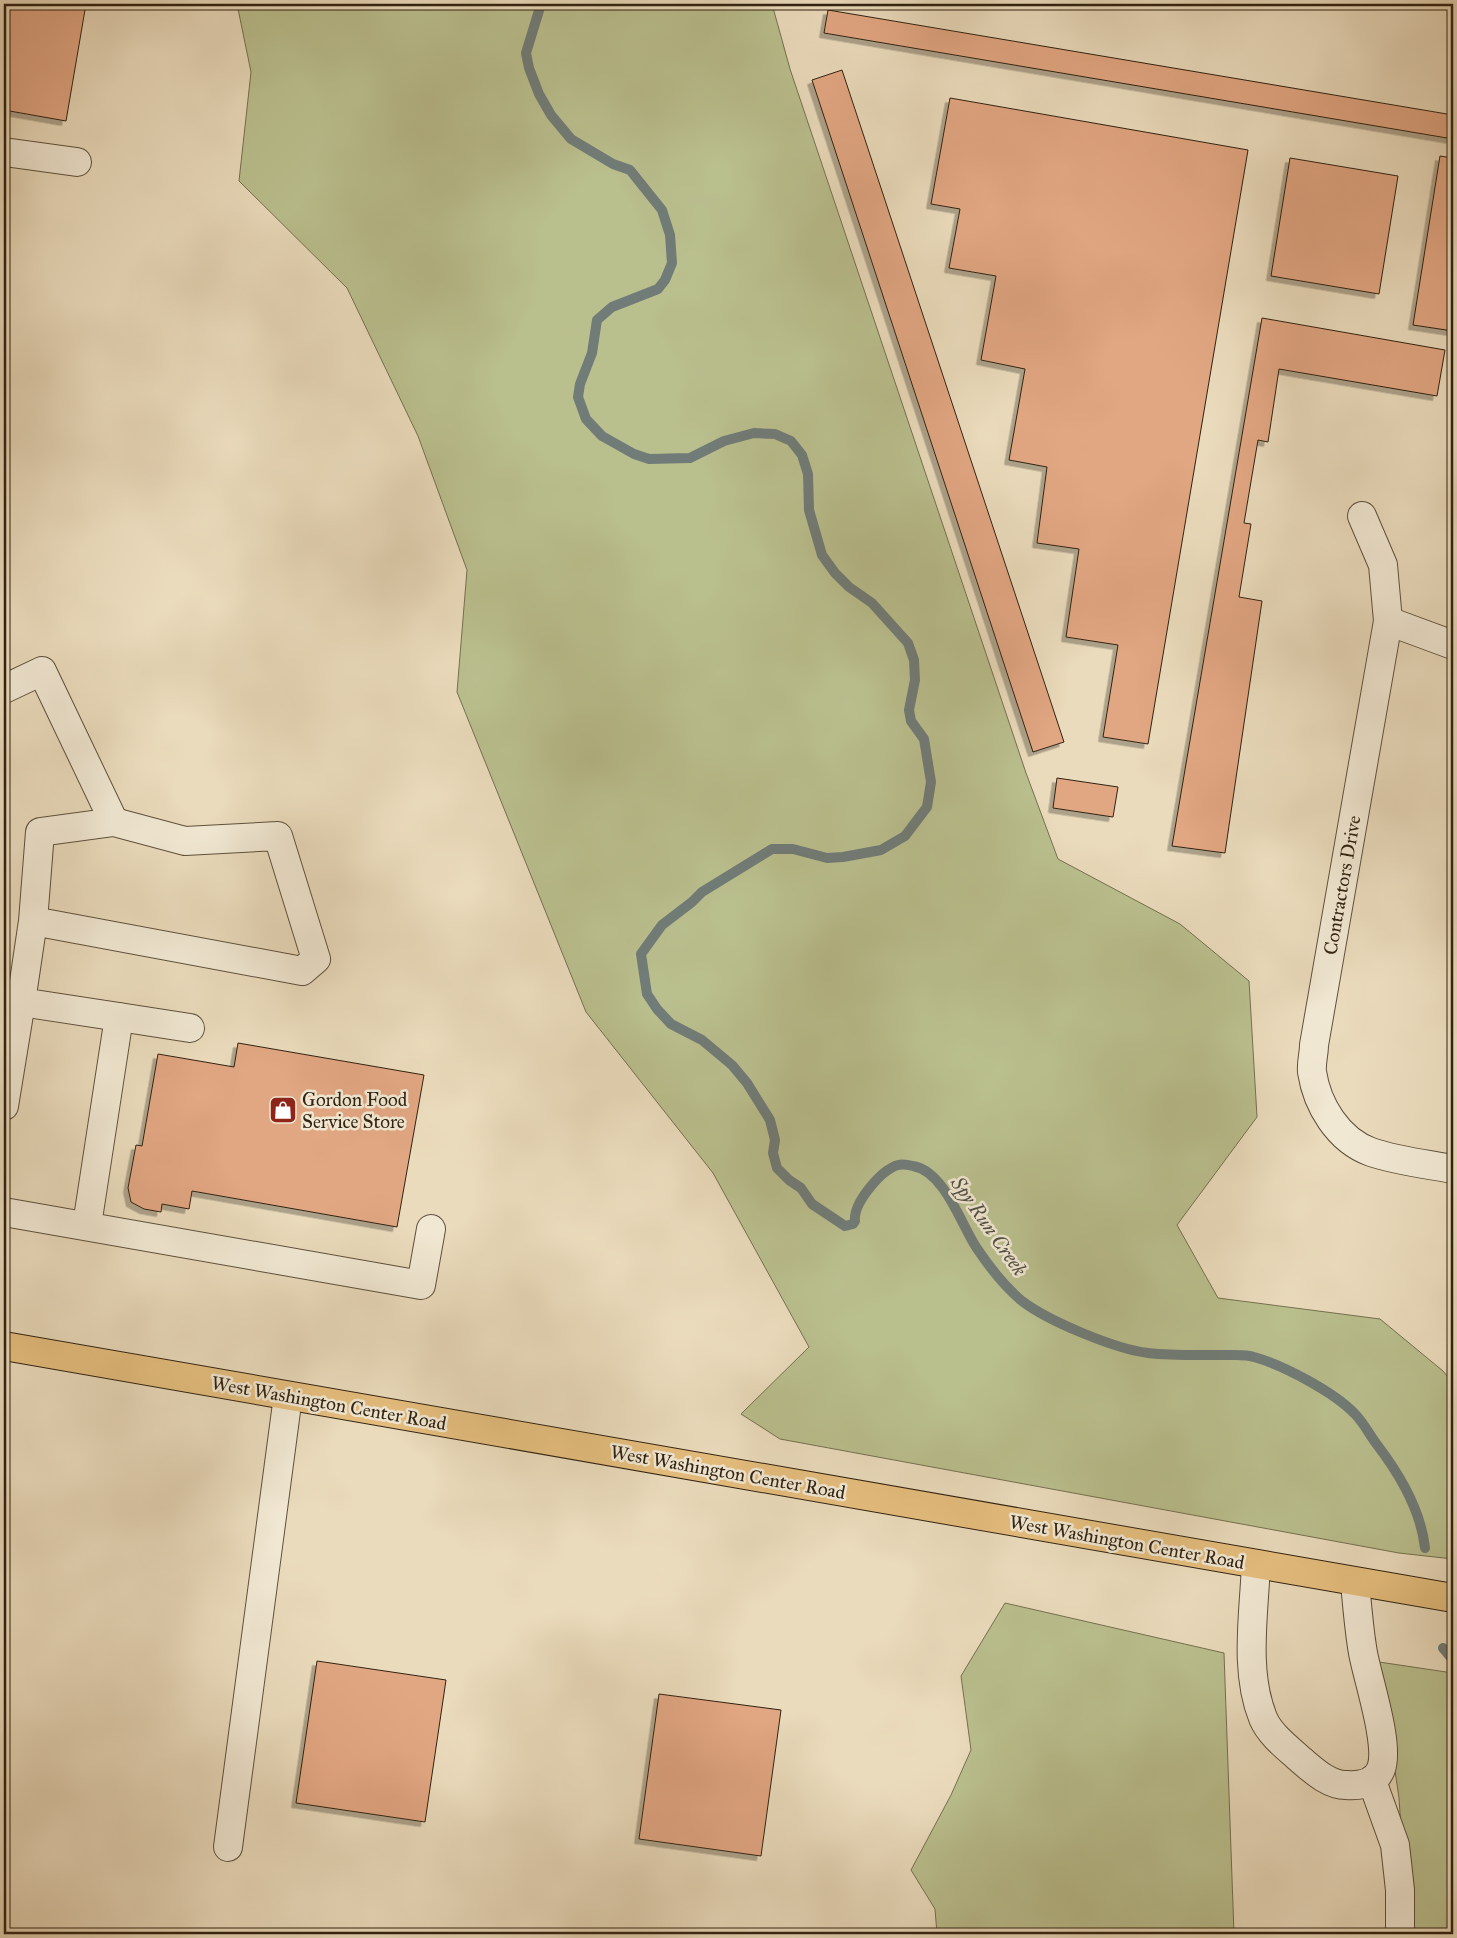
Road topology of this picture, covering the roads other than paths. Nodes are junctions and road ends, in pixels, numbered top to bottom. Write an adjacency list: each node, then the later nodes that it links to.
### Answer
1 (4, 152): 2 (street)
2 (77, 162)
3 (1362, 516): 4 (street, Contractors Drive)
4 (1388, 621): 5 (street); 13 (street, Contractors Drive)
5 (1453, 644)
6 (4, 689): 7 (street)
7 (114, 822): 8 (street); 8 (street)
8 (32, 921): 9 (street)
9 (12, 1001): 10 (street); 12 (street)
10 (119, 1017): 11 (street); 15 (street)
11 (190, 1028)
12 (4, 1106)
13 (1453, 1169)
14 (4, 1212): 15 (street)
15 (87, 1225): 16 (street)
16 (431, 1229)
17 (4, 1346): 18 (main road, West Washington Center Road)
18 (288, 1396): 19 (main road, West Washington Center Road); 23 (street)
19 (1256, 1564): 20 (main road, West Washington Center Road); 22 (street)
20 (1355, 1582): 21 (main road, West Washington Center Road); 22 (street)
21 (1453, 1598)
22 (1372, 1781): 24 (street)
23 (228, 1847)
24 (1400, 1934)

